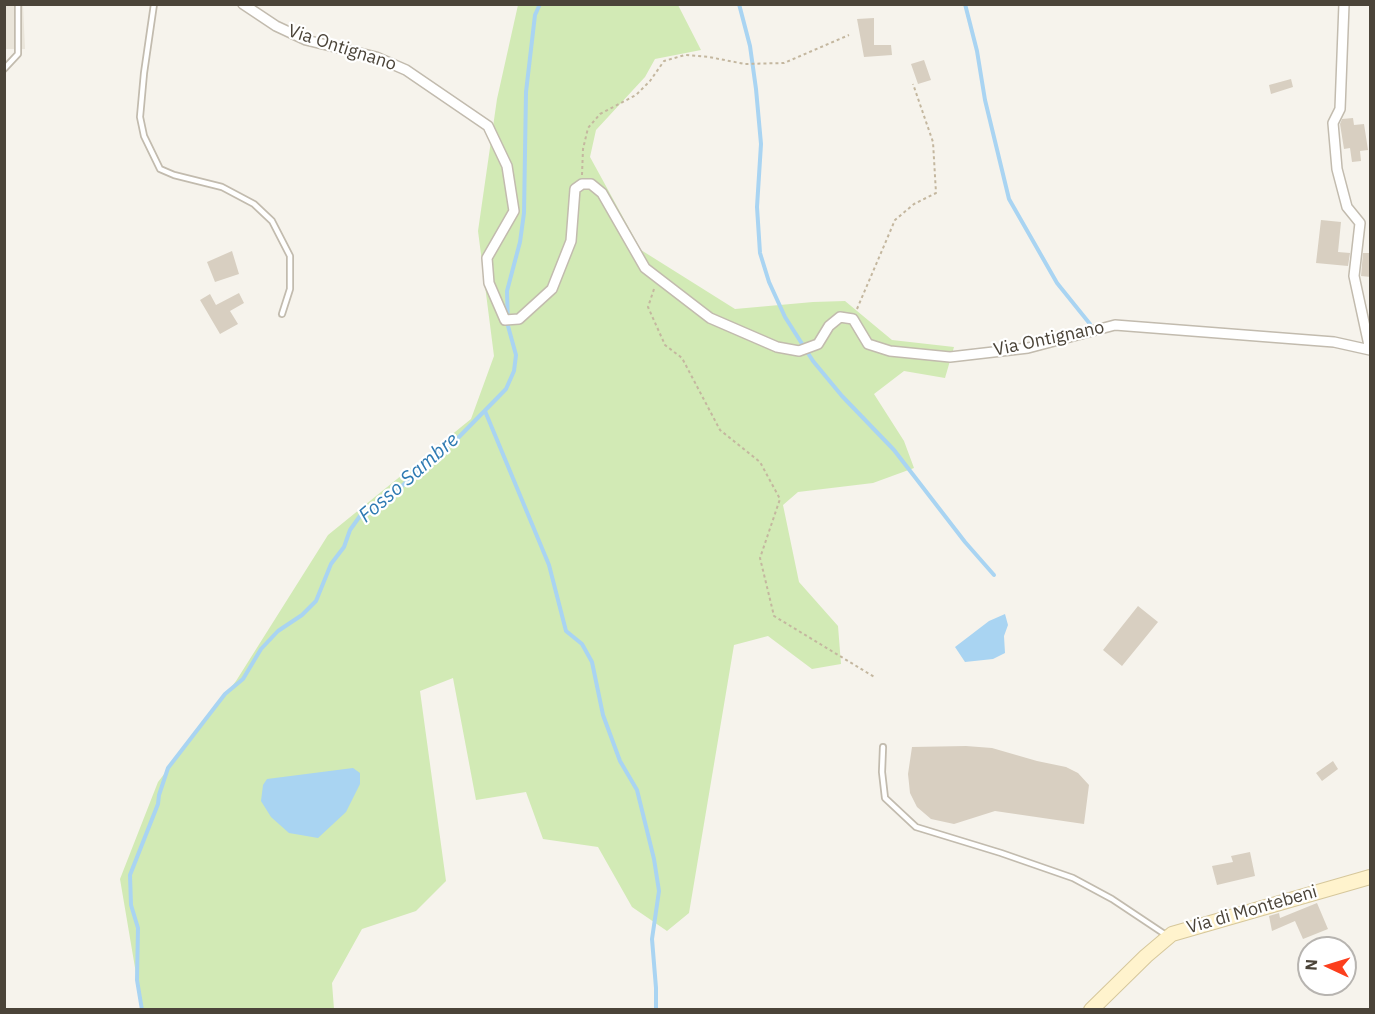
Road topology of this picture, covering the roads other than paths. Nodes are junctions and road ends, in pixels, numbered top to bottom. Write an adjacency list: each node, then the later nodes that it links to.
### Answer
1 (18, 4): 5 (lane)
2 (154, 4): 6 (lane)
3 (243, 4): 7 (street, Via Ontignano)
4 (1344, 4): 7 (street)
5 (4, 69)
6 (282, 314)
7 (1370, 350)
8 (884, 747): 10 (lane)
9 (1371, 877): 10 (street, Via di Montebeni)
10 (1168, 937): 11 (street, Via di Montebeni)
11 (1091, 1010)

